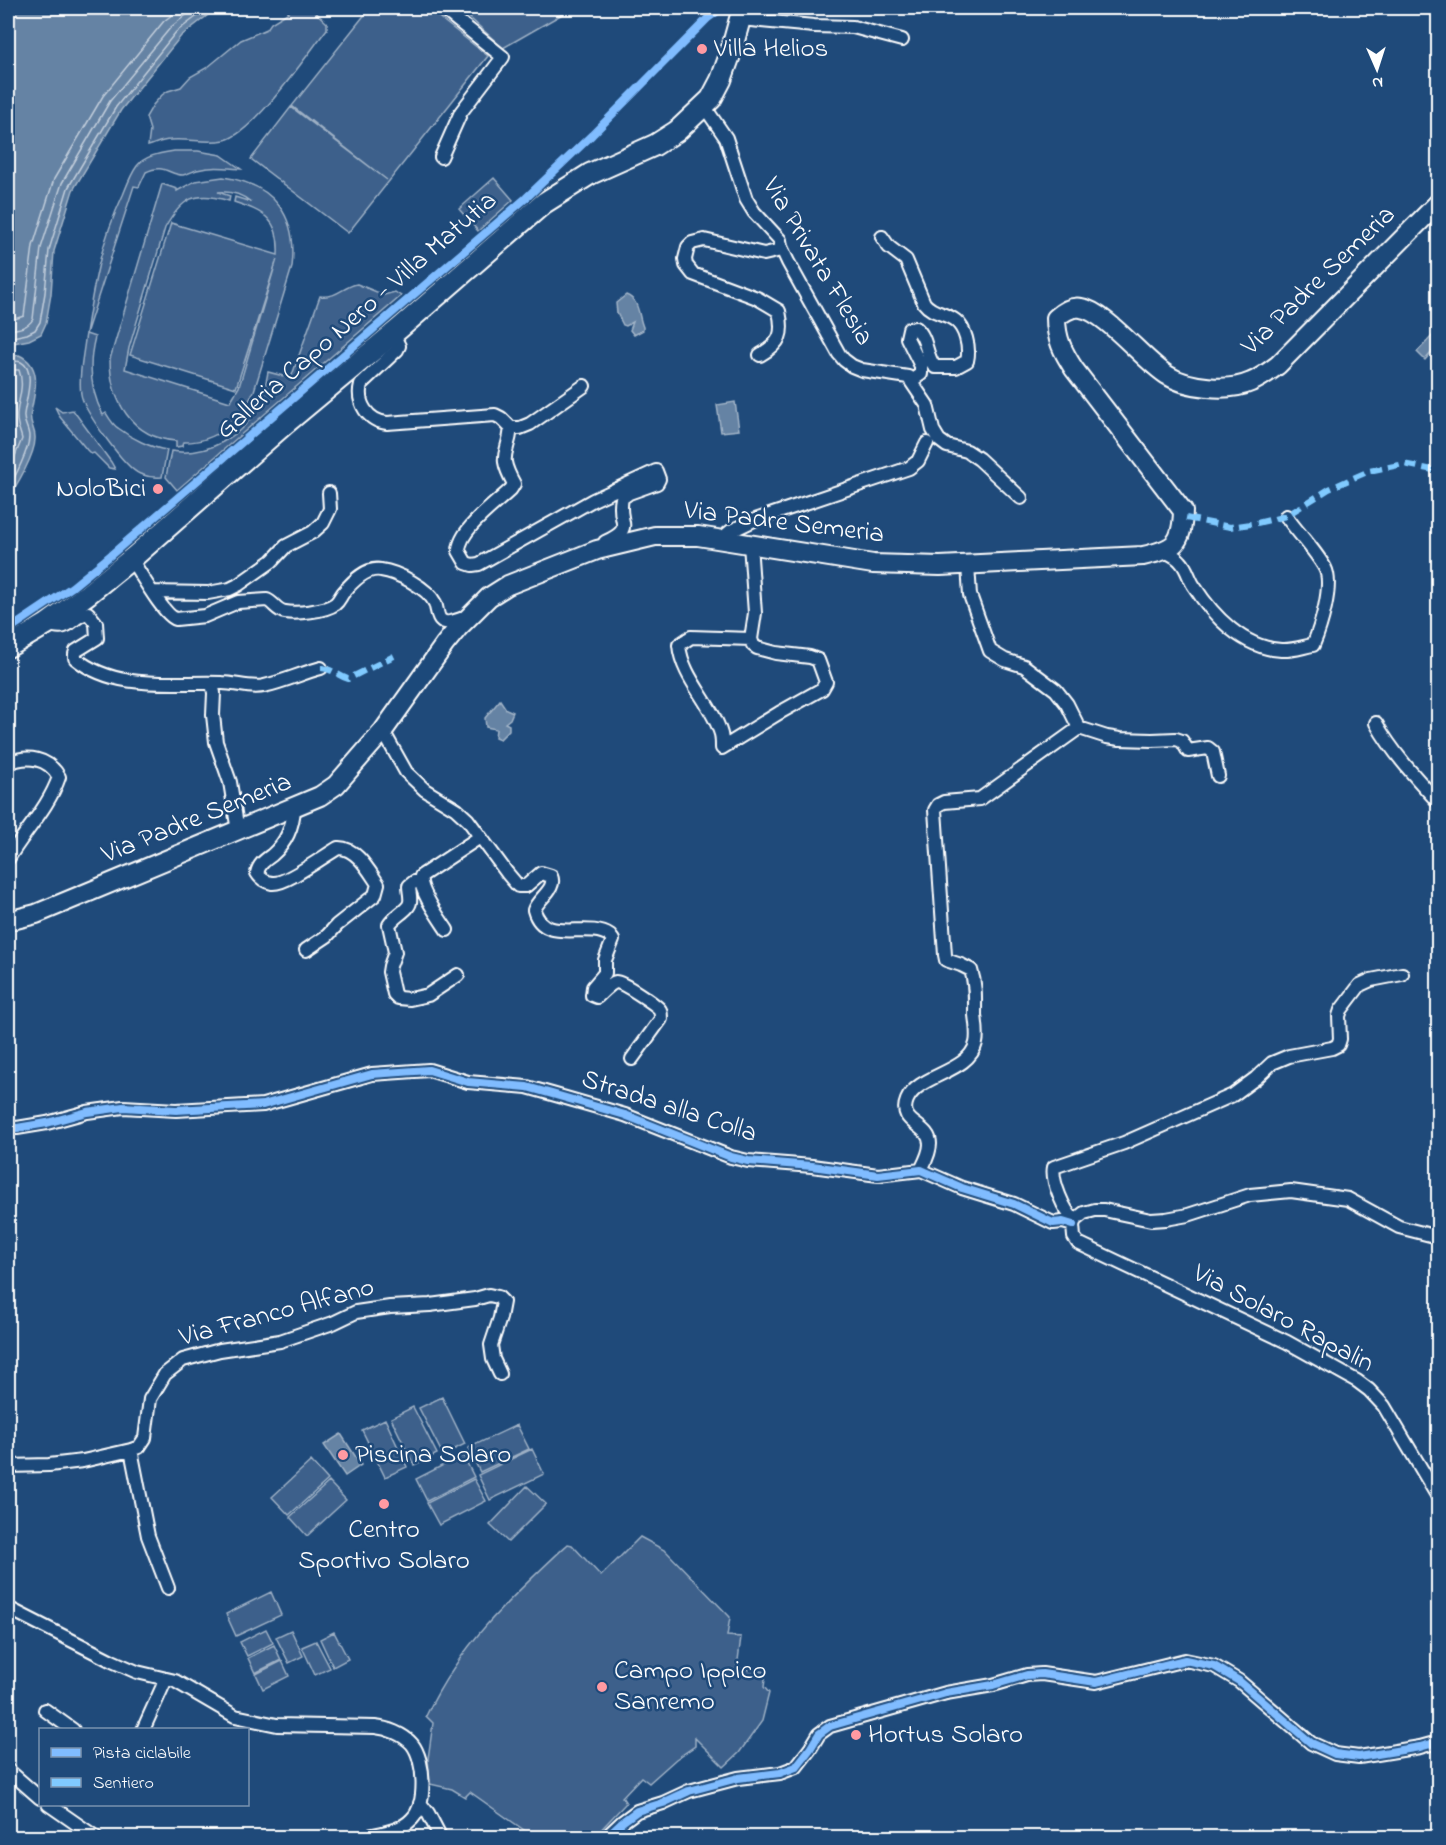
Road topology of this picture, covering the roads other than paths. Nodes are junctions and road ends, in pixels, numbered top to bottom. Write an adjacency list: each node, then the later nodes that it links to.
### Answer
1 (442, 8): 5 (street)
2 (750, 13): 3 (street); 4 (main road)
3 (902, 40)
4 (704, 106): 8 (street, Via Privata Flesia); 9 (main road)
5 (441, 157)
6 (1438, 203): 21 (main road, Via Padre Semeria)
7 (882, 237): 11 (street)
8 (781, 247): 10 (street); 11 (street, Via Privata Flesia)
9 (393, 334): 13 (street); 22 (main road)
10 (760, 355)
11 (911, 381): 16 (street)
12 (584, 386): 13 (street)
13 (511, 428): 20 (street)
14 (927, 443): 18 (street)
15 (329, 493): 24 (street)
16 (1021, 498)
17 (1286, 516): 21 (street)
18 (720, 540): 19 (main road, Via Padre Semeria); 20 (main road, Via Padre Semeria)
19 (750, 544): 23 (main road, Via Padre Semeria); 27 (street)
20 (597, 550): 25 (main road, Via Padre Semeria)
21 (1166, 551): 23 (main road, Via Padre Semeria)
22 (131, 559): 24 (street); 26 (main road)
23 (968, 565): 32 (street)
24 (152, 592): 25 (street)
25 (469, 617): 33 (main road, Via Padre Semeria)
26 (47, 624): 28 (main road); 30 (street)
27 (751, 639): 27 (street)
28 (8, 648)
29 (321, 668): 30 (street)
30 (212, 683): 38 (street)
31 (1376, 723): 36 (street)
32 (1079, 728): 35 (street); 49 (street)
33 (383, 731): 37 (main road, Via Padre Semeria); 39 (street)
34 (8, 763): 40 (street)
35 (1218, 776)
36 (1438, 802)
37 (294, 808): 38 (main road, Via Padre Semeria); 44 (street)
38 (238, 831): 42 (main road, Via Padre Semeria)
39 (480, 837): 41 (street); 47 (street)
40 (8, 860)
41 (420, 881): 43 (street); 46 (street)
42 (8, 921)
43 (447, 930)
44 (306, 950)
45 (1402, 974): 50 (street, Via Solaro Rapalin)
46 (458, 975)
47 (632, 1059)
48 (8, 1127): 49 (street, Strada alla Colla)
49 (921, 1170): 50 (street)
50 (1074, 1222): 51 (street); 55 (street, Via Solaro Rapalin)
51 (1438, 1237)
52 (500, 1374): 53 (street, Via Franco Alfano)
53 (131, 1450): 54 (street); 56 (street)
54 (8, 1466)
55 (1438, 1497)
56 (168, 1588)
57 (8, 1608): 58 (street)
58 (166, 1679): 61 (street); 65 (street)
59 (45, 1710): 60 (street)
60 (70, 1728)
61 (144, 1728)
62 (1438, 1742): 70 (street)
63 (8, 1770): 64 (street)
64 (39, 1797)
65 (420, 1803): 68 (street); 69 (street)
66 (51, 1806): 67 (street)
67 (97, 1838)
68 (360, 1838)
69 (441, 1838)
70 (605, 1838)

